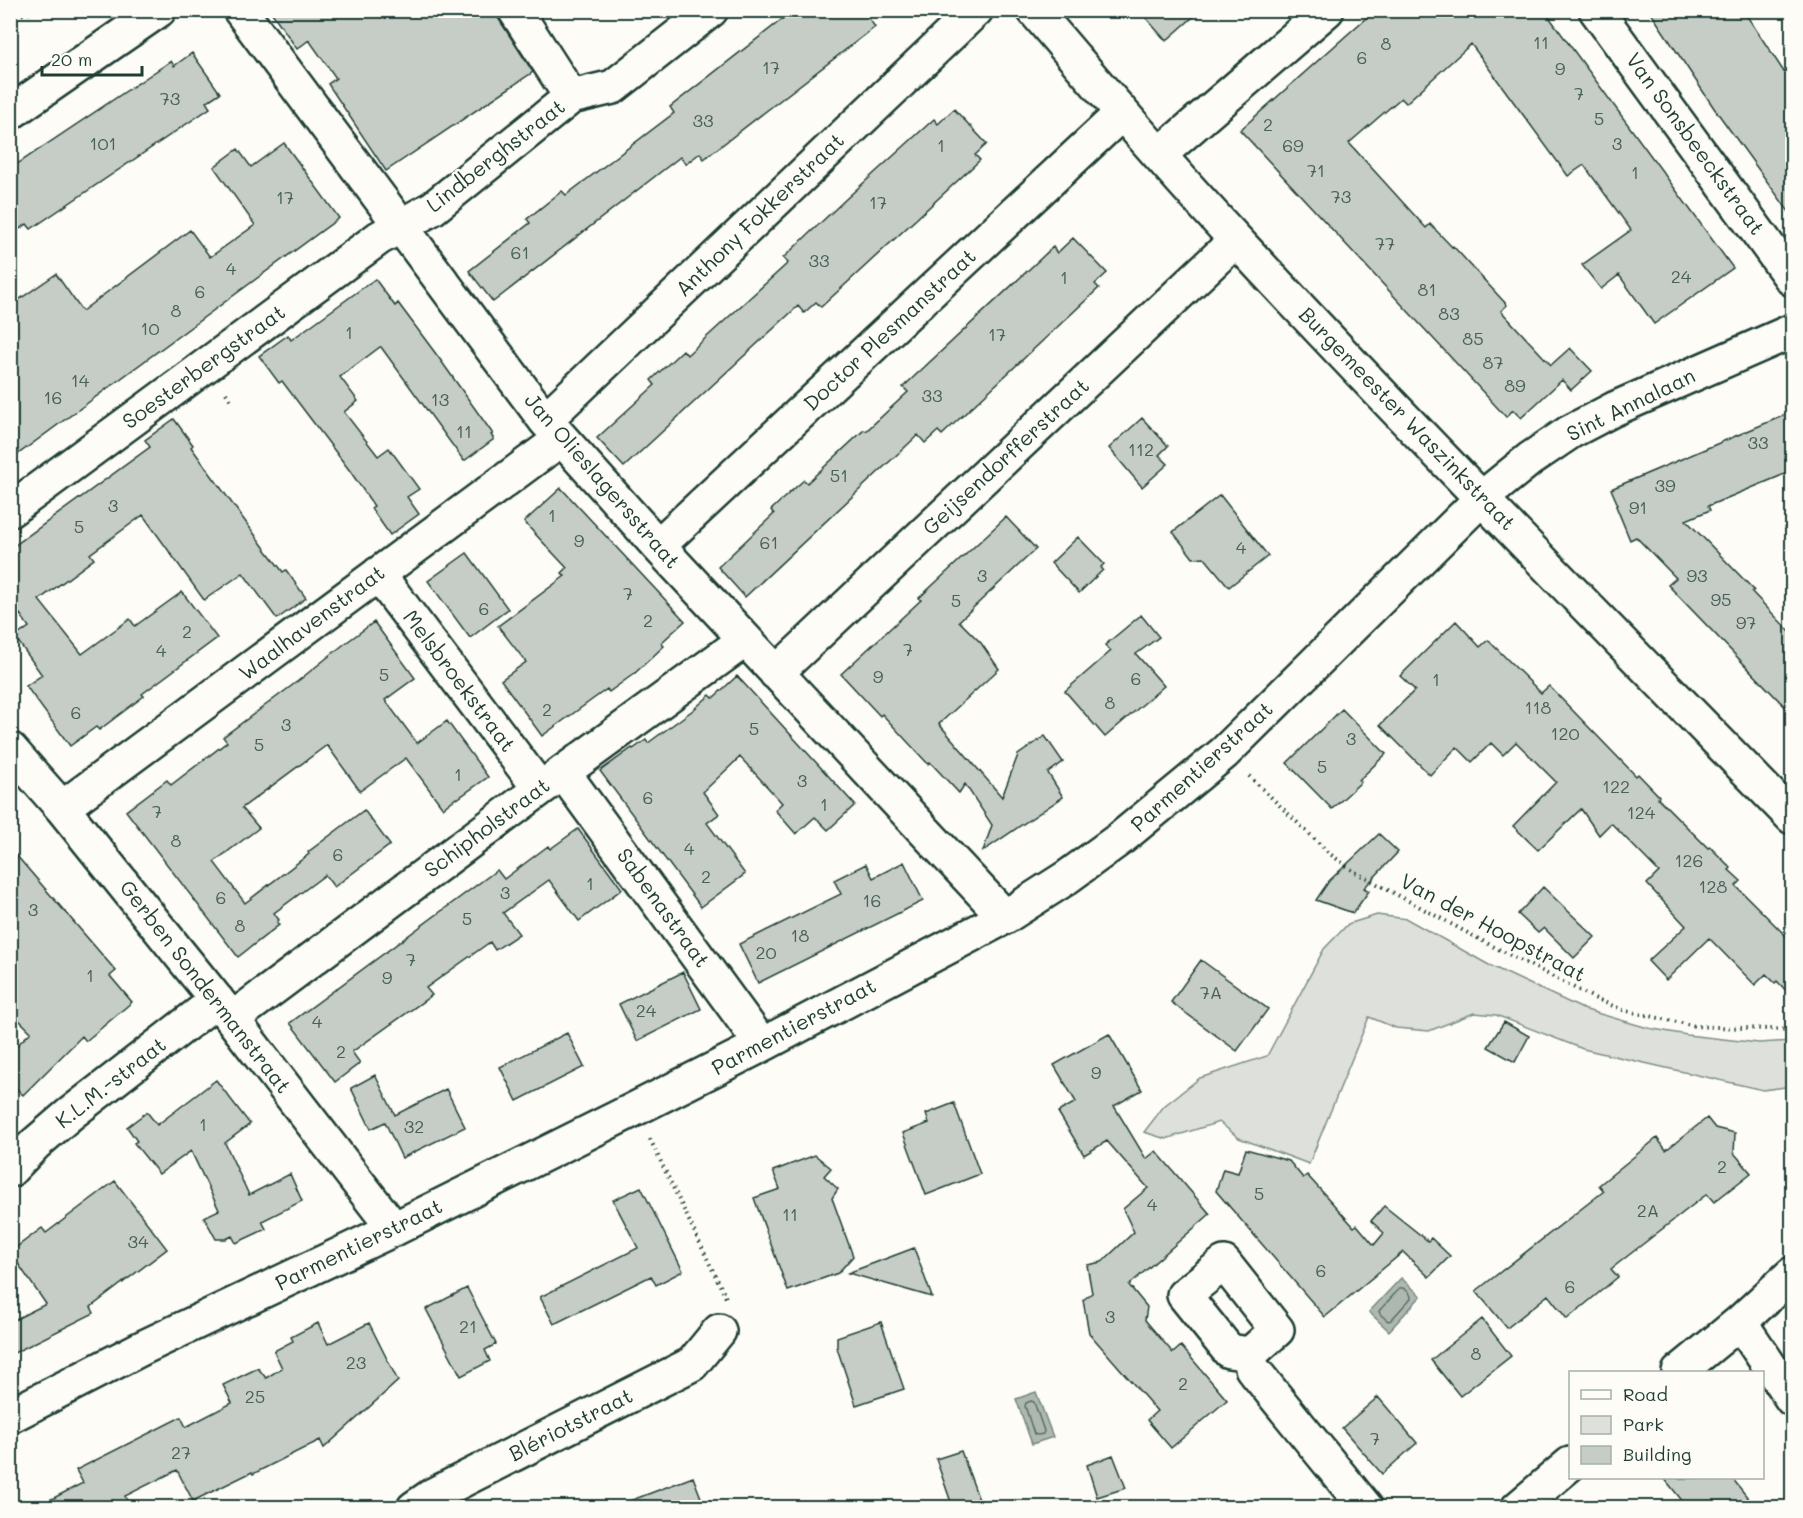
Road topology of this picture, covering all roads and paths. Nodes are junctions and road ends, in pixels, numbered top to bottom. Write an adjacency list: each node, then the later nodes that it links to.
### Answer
1 (34, 10): 10 (path)
2 (159, 10): 12 (street)
3 (240, 10): 15 (street, Jan Olieslagersstraat)
4 (515, 10): 11 (street)
5 (711, 10): 11 (street, Lindberghstraat)
6 (976, 10): 21 (street, Anthony Fokkerstraat)
7 (1034, 10): 13 (street, Burgemeester Waszinkstraat)
8 (1327, 10): 14 (street)
9 (1596, 10): 17 (street, Van Sonsbeeckstraat)
10 (10, 17)
11 (571, 96): 15 (street, Lindberghstraat)
12 (10, 113)
13 (1122, 113): 14 (street, Burgemeester Waszinkstraat); 24 (street, Doctor Plesmanstraat)
14 (1160, 155): 16 (street, Burgemeester Waszinkstraat)
15 (400, 227): 21 (street, Jan Olieslagersstraat); 23 (street, Soesterbergstraat)
16 (1236, 240): 22 (street, Burgemeester Waszinkstraat); 27 (street, Geijsendorfferstraat)
17 (1792, 279)
18 (1792, 331): 22 (street, Sint Annalaan)
19 (226, 393): 20 (path)
20 (232, 402)
21 (553, 429): 24 (street, Jan Olieslagersstraat); 25 (street, Waalhavenstraat)
22 (1482, 498): 29 (street, Parmentierstraat); 32 (street, Burgemeester Waszinkstraat)
23 (10, 510)
24 (658, 546): 26 (street, Jan Olieslagersstraat)
25 (378, 574): 30 (street, Melsbroekstraat); 31 (street, Waalhavenstraat)
26 (745, 640): 27 (street, Jan Olieslagersstraat); 30 (street, Schipholstraat)
27 (776, 673): 33 (street, Jan Olieslagersstraat)
28 (10, 749): 31 (street, Gerben Sondermanstraat)
29 (1224, 753): 33 (street, Parmentierstraat); 35 (path, Van der Hoopstraat)
30 (552, 780): 34 (street, Schipholstraat); 36 (street, Sabenastraat)
31 (62, 808): 34 (street, Gerben Sondermanstraat)
32 (1792, 818)
33 (1005, 916): 36 (street, Parmentierstraat)
34 (224, 1010): 38 (street, K.L.M.-straat); 39 (street, Gerben Sondermanstraat)
35 (1792, 1030)
36 (762, 1045): 37 (street, Parmentierstraat)
37 (635, 1109): 39 (street, Parmentierstraat); 41 (path)
38 (10, 1170)
39 (394, 1229): 47 (street, Parmentierstraat)
40 (1792, 1274): 42 (street)
41 (728, 1299)
42 (1740, 1322): 45 (street); 46 (street)
43 (718, 1331): 49 (street, Blériotstraat)
44 (1250, 1354): 50 (street)
45 (1680, 1371)
46 (1792, 1399)
47 (10, 1416)
48 (1569, 1465): 51 (street)
49 (414, 1508)
50 (1366, 1508)
51 (1518, 1508)

